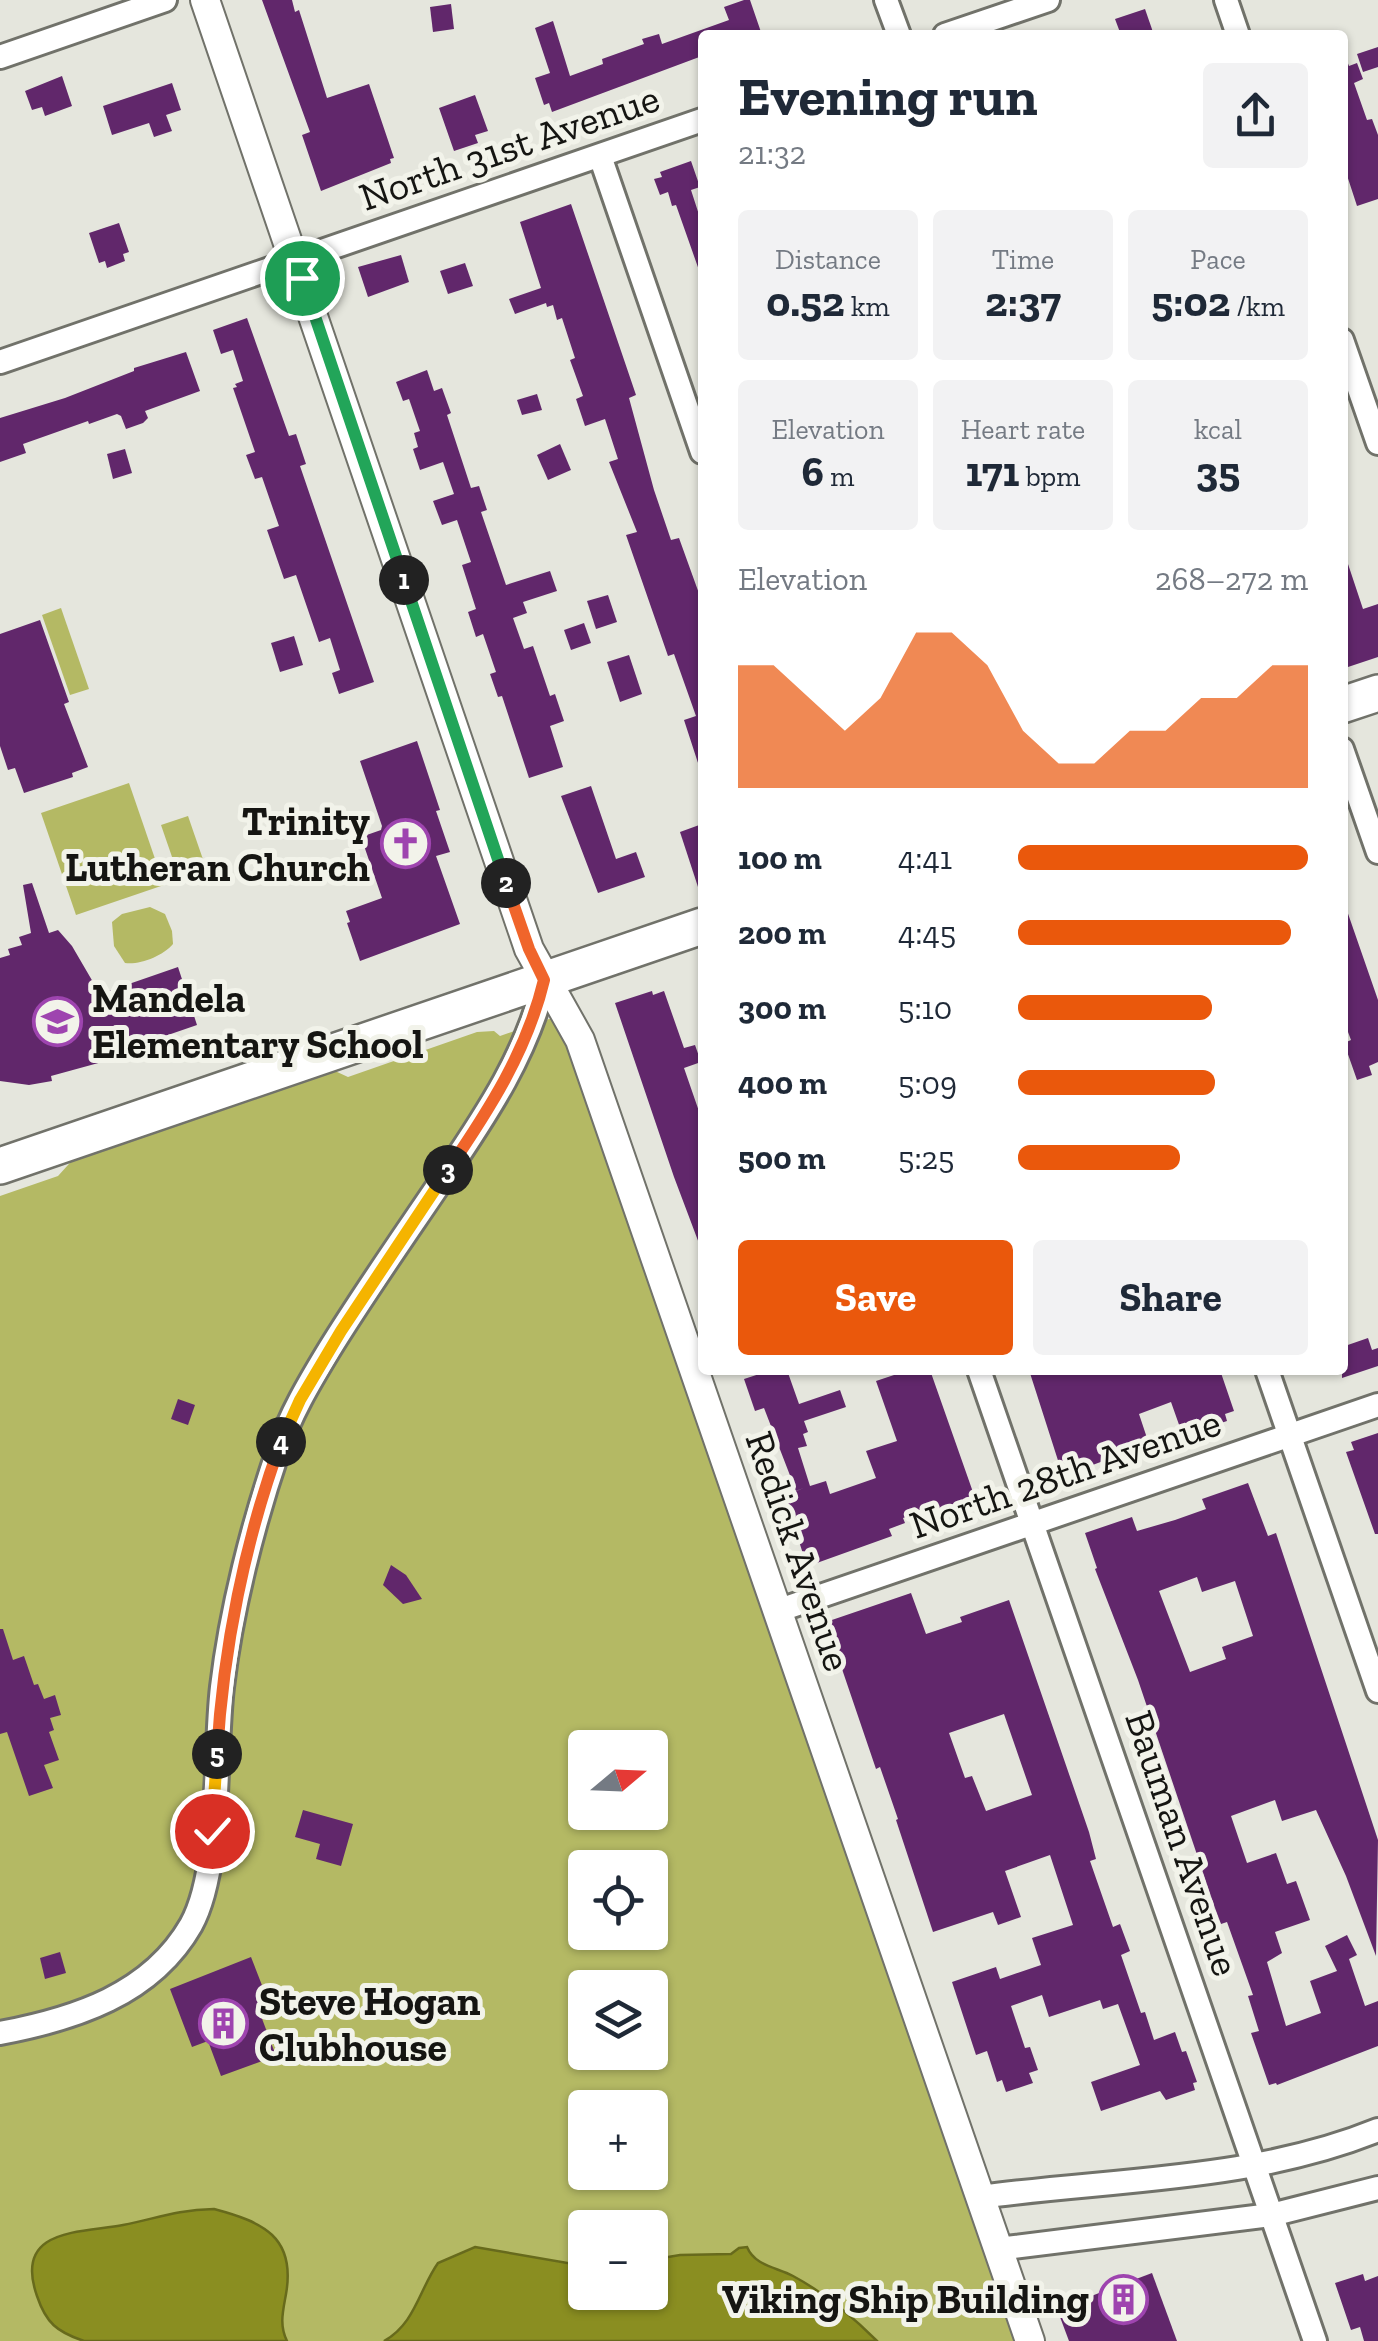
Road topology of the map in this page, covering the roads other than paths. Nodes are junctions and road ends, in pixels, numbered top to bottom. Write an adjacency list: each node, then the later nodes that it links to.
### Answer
1 (165, 0): 9 (street)
2 (205, 0): 12 (street, Redick Avenue)
3 (886, 0): 6 (street)
4 (1048, 0): 7 (street)
5 (1226, 0): 8 (street)
6 (896, 30)
7 (959, 30)
8 (1236, 30)
9 (0, 57)
10 (698, 121): 11 (street, North 31st Avenue)
11 (600, 156): 12 (street, North 31st Avenue); 15 (street)
12 (296, 261): 14 (street, North 31st Avenue); 22 (street, Redick Avenue)
13 (1348, 357): 16 (street)
14 (0, 362)
15 (698, 440)
16 (1378, 443)
17 (1378, 693): 18 (highway)
18 (1348, 703)
19 (1348, 766): 20 (street)
20 (1378, 852)
21 (698, 927): 22 (highway)
22 (544, 980): 23 (highway); 29 (street, Redick Avenue); 31 (street)
23 (0, 1166)
24 (981, 1375): 28 (street, Bauman Avenue)
25 (1269, 1375): 27 (street)
26 (1378, 1405): 27 (street, North 28th Avenue)
27 (1289, 1436): 28 (street, North 28th Avenue); 30 (street)
28 (1032, 1524): 29 (street, North 28th Avenue); 33 (street, Bauman Avenue)
29 (776, 1611): 35 (street, Redick Avenue)
30 (1378, 1691)
31 (0, 2033)
32 (1378, 2130): 33 (street)
33 (1254, 2162): 35 (street); 36 (street, Bauman Avenue)
34 (1378, 2188): 36 (street)
35 (980, 2197): 37 (street, Redick Avenue)
36 (1271, 2215): 37 (street); 39 (street, Bauman Avenue)
37 (998, 2250): 38 (street, Redick Avenue)
38 (1030, 2341)
39 (1314, 2341)

